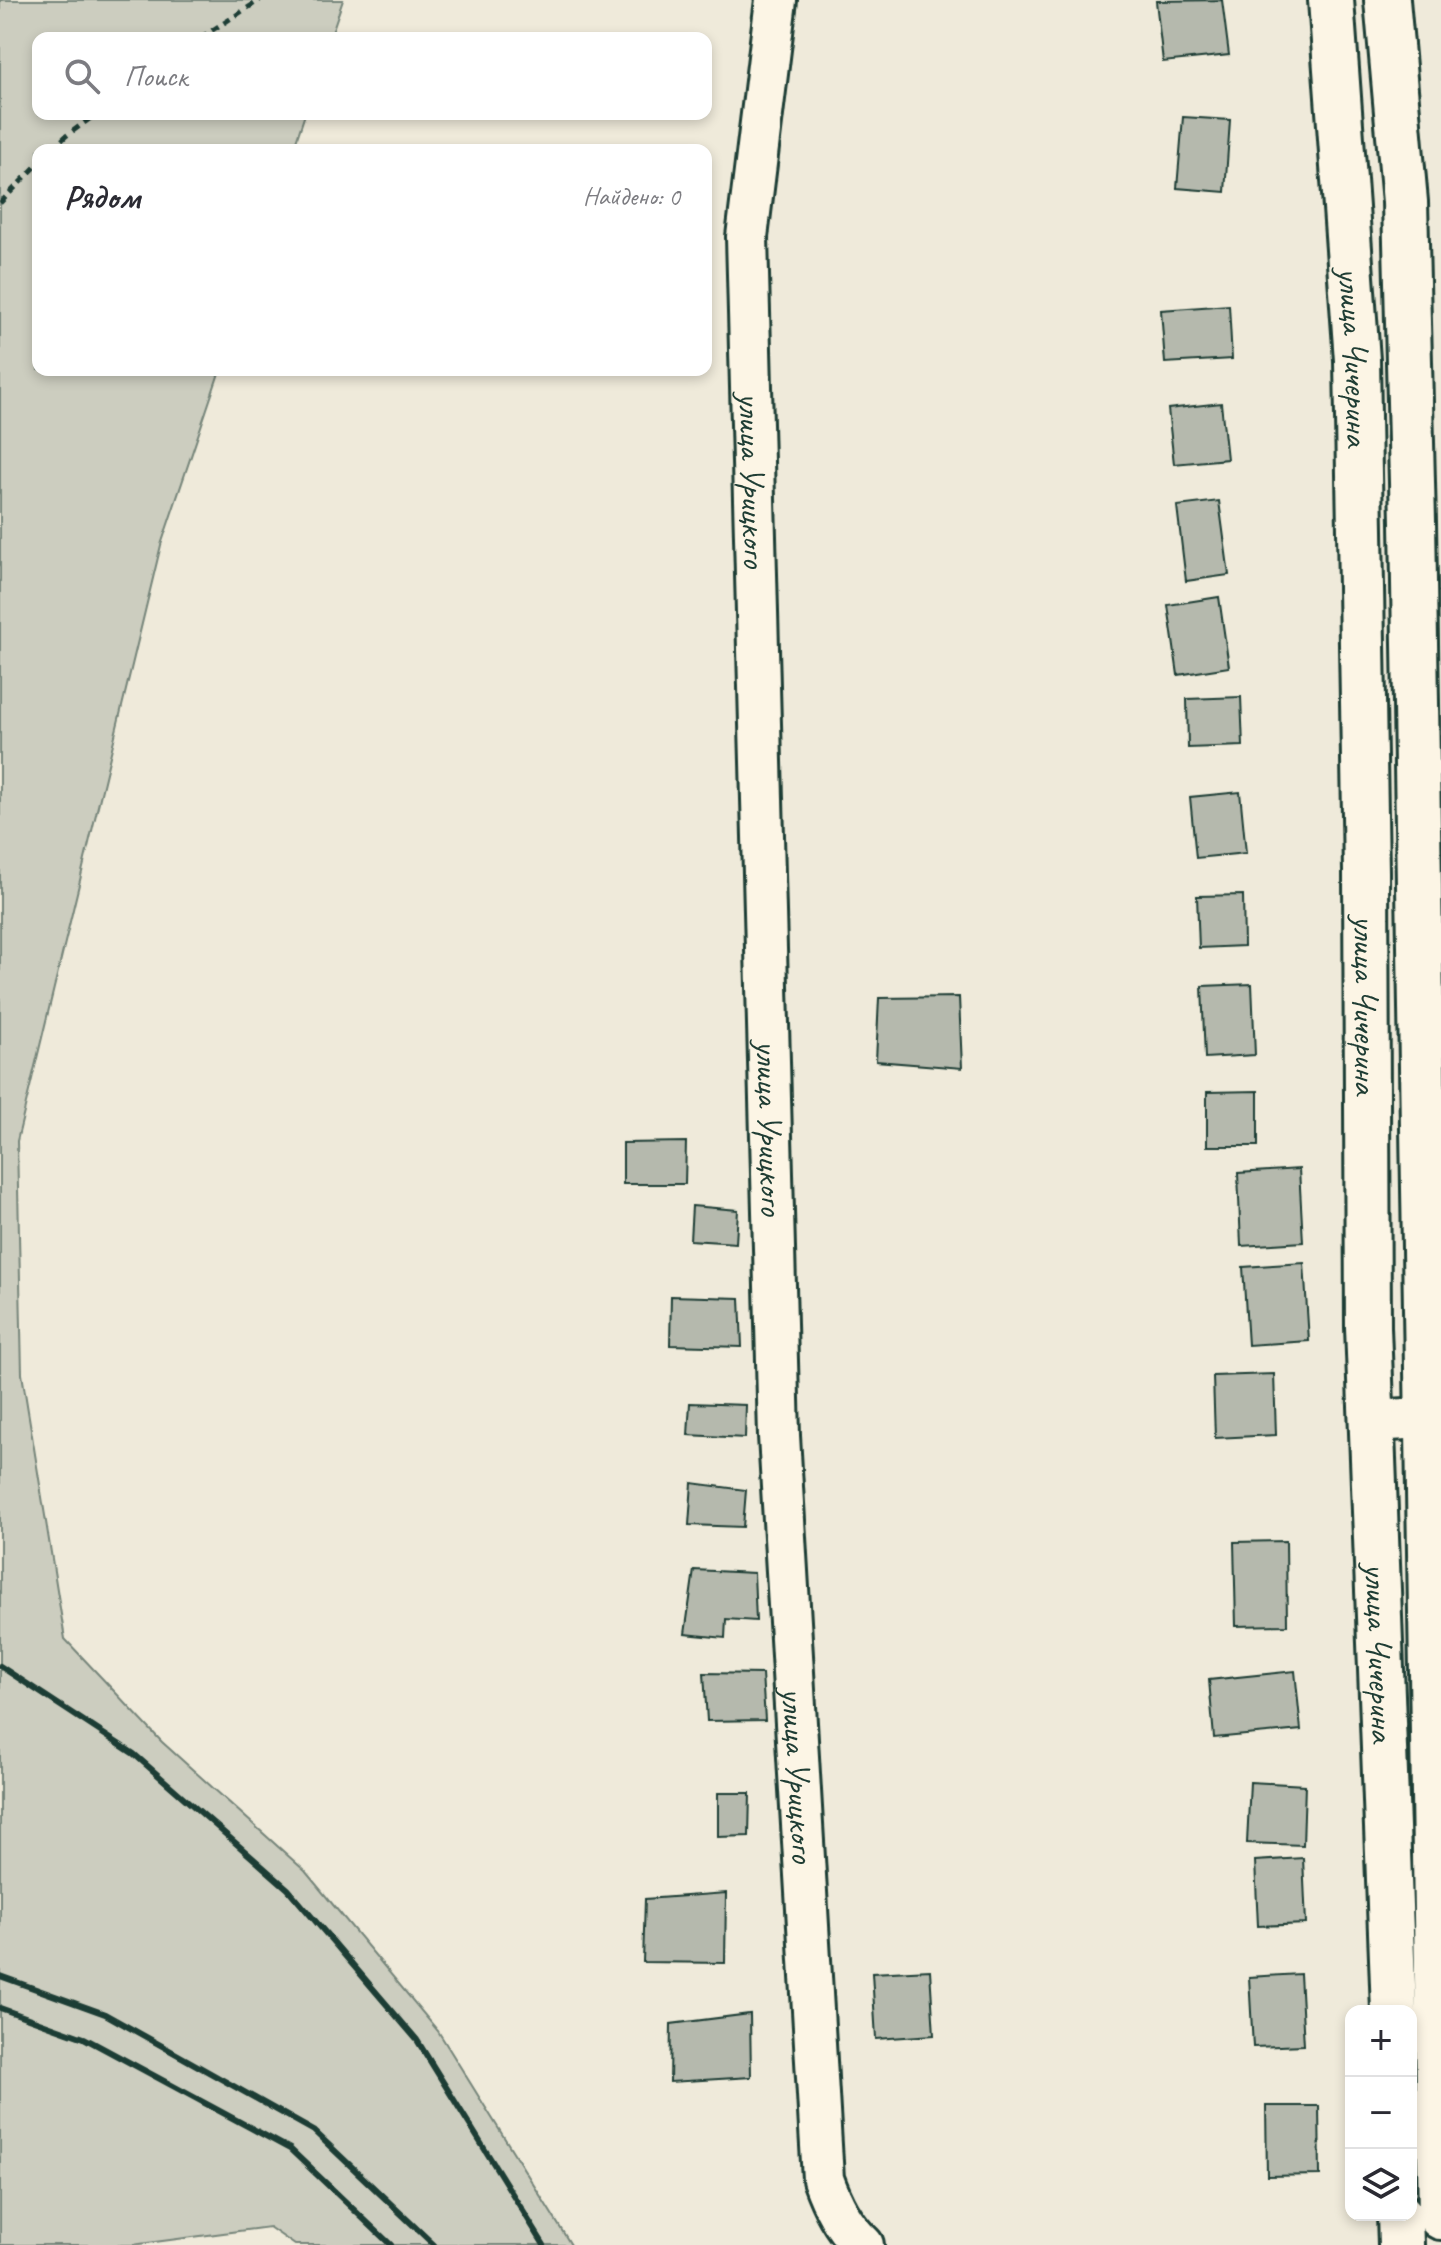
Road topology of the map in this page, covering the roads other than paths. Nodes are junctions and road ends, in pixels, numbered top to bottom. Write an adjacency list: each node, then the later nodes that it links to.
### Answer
1 (776, 0): 9 (street, улица Урицкого)
2 (1331, 0): 5 (main road, улица Чичерина)
3 (1387, 0): 4 (main road, улица Чичерина)
4 (1434, 1418): 5 (street); 7 (main road, улица Чичерина)
5 (1372, 1421): 6 (main road, улица Чичерина)
6 (1394, 2005)
7 (1441, 2217)
8 (1400, 2221): 10 (main road)
9 (863, 2245)
10 (1401, 2245)

